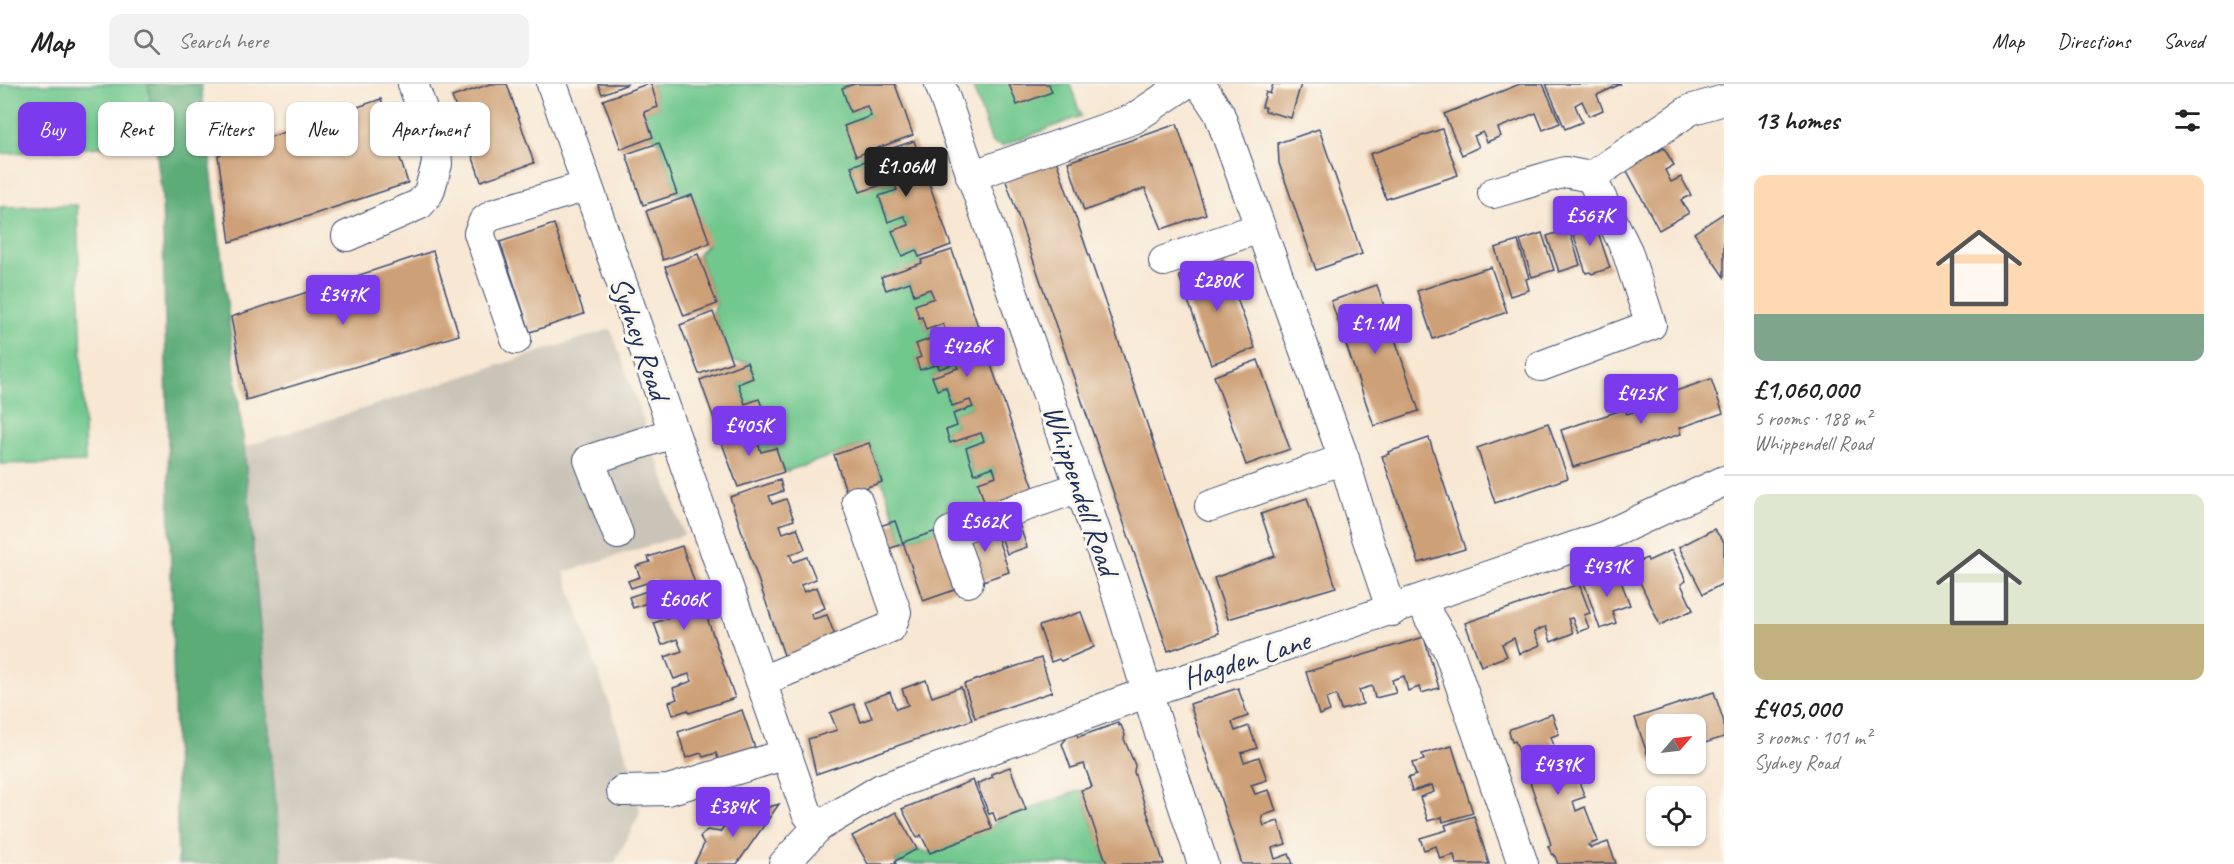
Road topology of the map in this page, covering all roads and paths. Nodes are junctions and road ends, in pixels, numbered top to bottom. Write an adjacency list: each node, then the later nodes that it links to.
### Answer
1 (413, 84): 12 (street)
2 (552, 84): 9 (street, Sydney Road)
3 (940, 84): 7 (street, Whippendell Road)
4 (1185, 84): 7 (street)
5 (1200, 84): 11 (street)
6 (1724, 100): 8 (street)
7 (971, 176): 19 (street, Whippendell Road)
8 (1591, 177): 10 (street); 15 (street)
9 (587, 186): 14 (street); 16 (street, Sydney Road)
10 (1494, 193)
11 (1260, 228): 13 (street); 17 (street)
12 (347, 236)
13 (1164, 261)
14 (516, 339)
15 (1541, 366)
16 (673, 433): 22 (street); 26 (street, Sydney Road)
17 (1344, 459): 21 (street); 25 (street)
18 (1724, 481): 24 (street, Hagden Lane)
19 (1080, 487): 23 (street); 27 (street, Whippendell Road)
20 (857, 501): 26 (street)
21 (1210, 506)
22 (618, 534)
23 (968, 582)
24 (1423, 600): 25 (street, Hagden Lane); 33 (street)
25 (1392, 611): 27 (street, Hagden Lane)
26 (762, 681): 28 (street, Sydney Road)
27 (1148, 692): 30 (street, Hagden Lane); 32 (street, Whippendell Road)
28 (788, 754): 29 (street); 30 (street, Sydney Road)
29 (622, 791)
30 (818, 827): 31 (street, Hagden Lane)
31 (784, 864)
32 (1203, 864)
33 (1523, 864)

